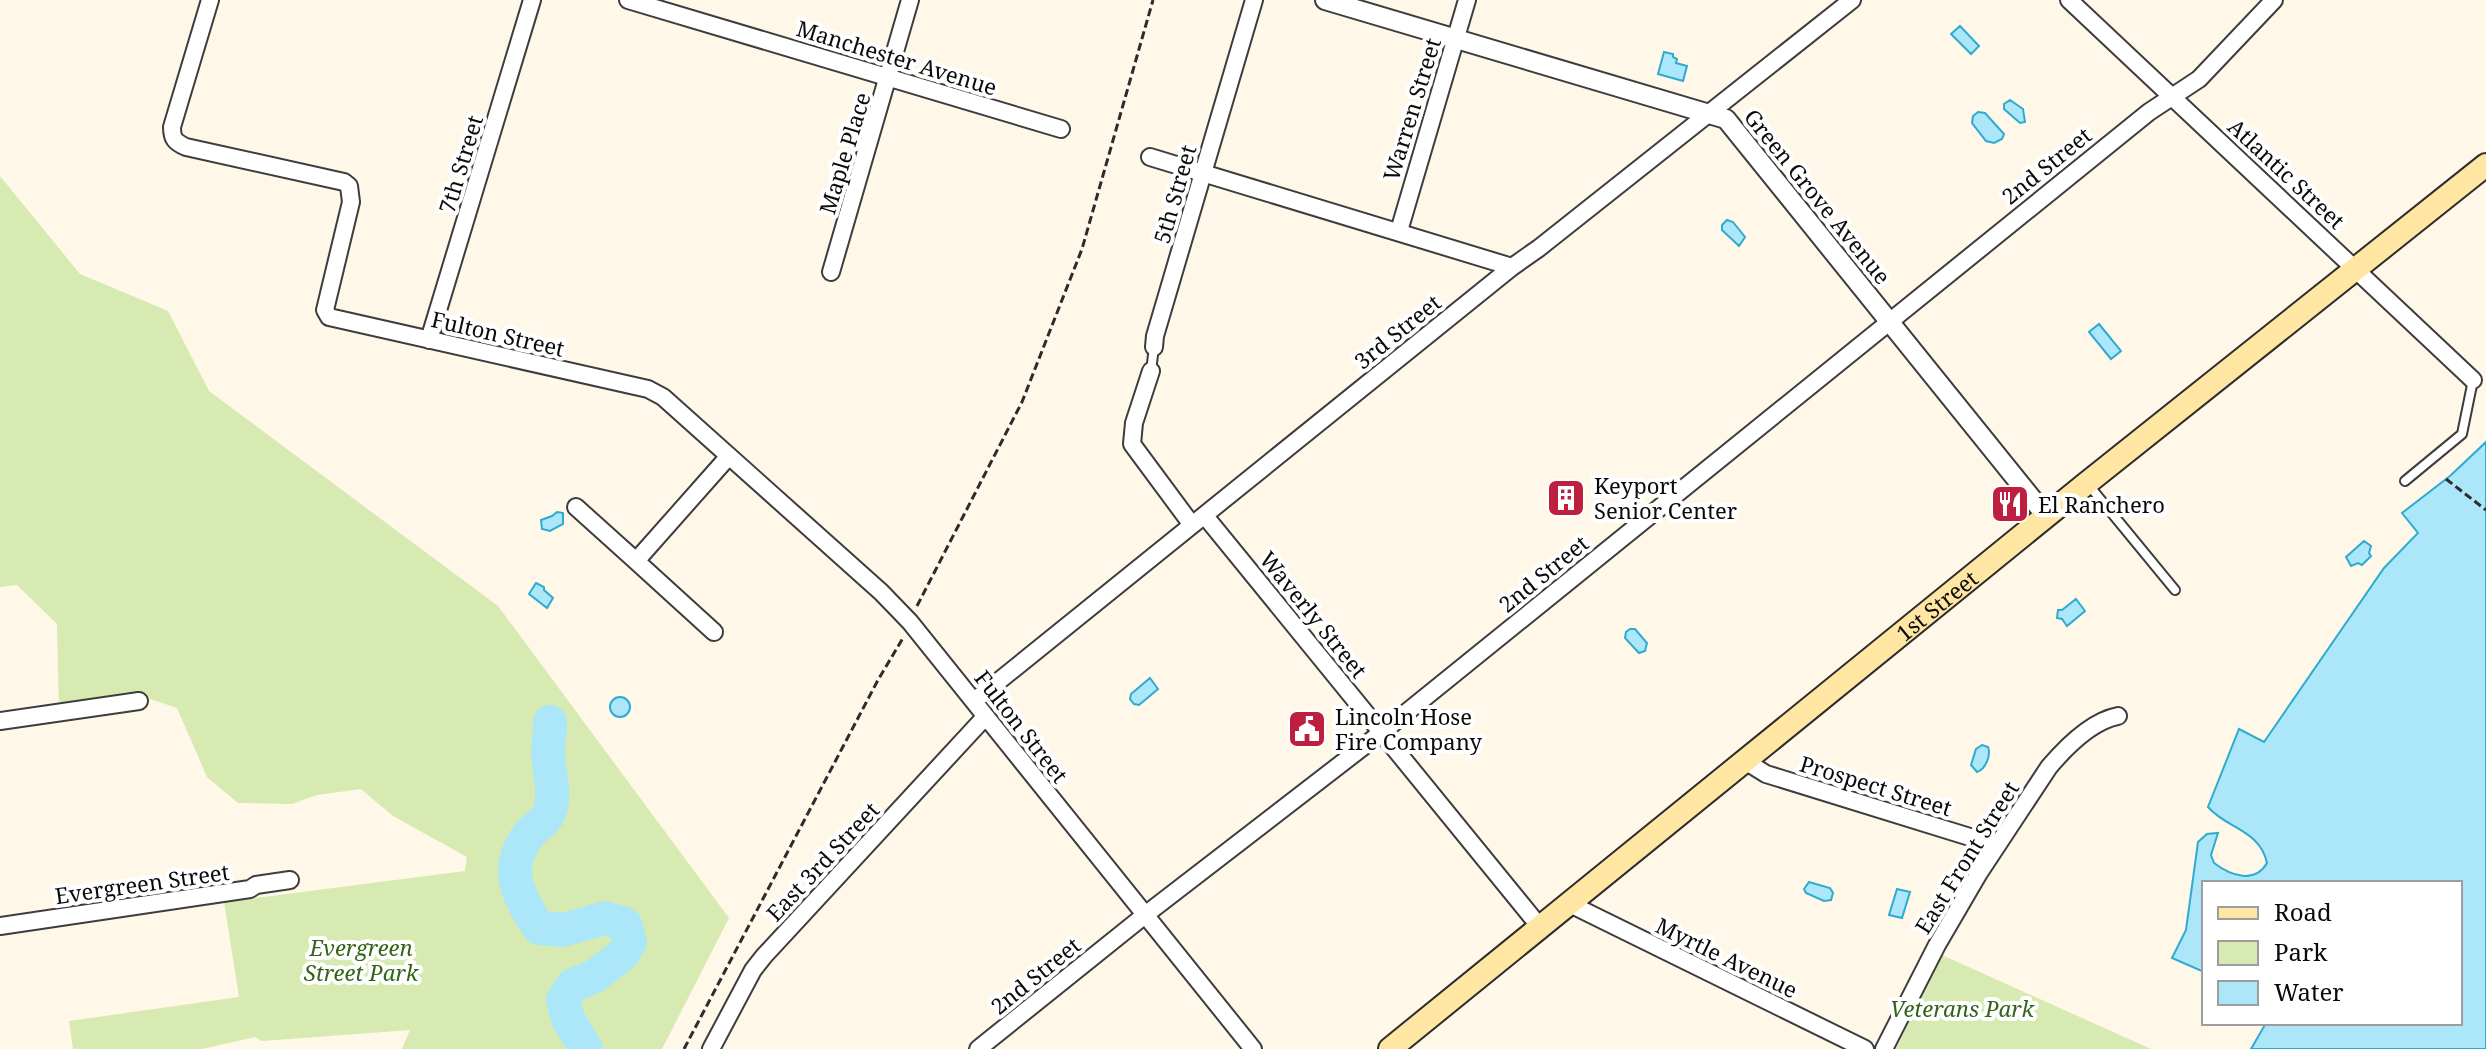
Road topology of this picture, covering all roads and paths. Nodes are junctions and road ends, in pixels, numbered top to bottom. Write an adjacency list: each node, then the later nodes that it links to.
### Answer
1 (210, 0): 25 (street, Fulton Street)
2 (532, 0): 25 (street, 7th Street)
3 (628, 0): 13 (street, Manchester Avenue)
4 (910, 0): 13 (street, Maple Place)
5 (1153, 0): 40 (path)
6 (1254, 0): 19 (street, 5th Street)
7 (1325, 0): 12 (street, Green Grove Avenue)
8 (1467, 0): 12 (street, Warren Street)
9 (1852, 0): 15 (street, 3rd Street)
10 (2069, 0): 14 (street, Atlantic Street)
11 (2274, 0): 14 (street, 2nd Street)
12 (1456, 38): 15 (street, Green Grove Avenue); 20 (street, Warren Street)
13 (889, 78): 16 (street, Manchester Avenue); 23 (street, Maple Place)
14 (2172, 96): 22 (street, Atlantic Street); 24 (street, 2nd Street)
15 (1708, 114): 21 (street, 3rd Street); 24 (street, Green Grove Avenue)
16 (1061, 129)
17 (1150, 157): 19 (street)
18 (2486, 165): 22 (main road, 1st Street)
19 (1202, 173): 20 (street); 26 (street, 5th Street)
20 (1399, 231): 21 (street)
21 (1512, 267): 37 (street, 3rd Street)
22 (2355, 268): 28 (street, Atlantic Street); 33 (main road, 1st Street)
23 (831, 272)
24 (1888, 321): 36 (street, Green Grove Avenue); 47 (street, 2nd Street)
25 (429, 340): 30 (street, Fulton Street)
26 (1154, 347): 27 (lane, 5th Street)
27 (1151, 371): 29 (street, 5th Street)
28 (2473, 380): 32 (lane)
29 (1141, 400): 37 (street, Waverly Street)
30 (729, 456): 38 (street); 40 (street, Fulton Street)
31 (2446, 479): 35 (path)
32 (2405, 481)
33 (2087, 483): 36 (main road, 1st Street); 39 (lane)
34 (576, 507): 38 (street)
35 (2486, 510)
36 (2046, 516): 48 (main road, 1st Street)
37 (1198, 520): 43 (street, 3rd Street); 47 (street, Waverly Street)
38 (636, 561): 41 (street)
39 (2175, 590)
40 (910, 622): 43 (street, Fulton Street); 55 (path)
41 (714, 632)
42 (139, 701): 46 (street)
43 (974, 701): 45 (street, Fulton Street)
44 (2118, 716): 49 (street, East Front Street)
45 (985, 717): 52 (street, Fulton Street); 56 (street, East 3rd Street)
46 (0, 721)
47 (1381, 733): 52 (street, 2nd Street); 54 (street, Waverly Street)
48 (1745, 761): 49 (street, Prospect Street); 51 (main road, 1st Street)
49 (1995, 848): 61 (street, East Front Street)
50 (290, 880): 53 (street, Evergreen Street)
51 (1570, 904): 54 (main road, 1st Street); 60 (street, Myrtle Avenue)
52 (1145, 915): 57 (street, 2nd Street); 58 (street, Fulton Street)
53 (0, 926)
54 (1540, 927): 59 (main road, 1st Street)
55 (684, 1049)
56 (711, 1049)
57 (978, 1049)
58 (1253, 1049)
59 (1390, 1049)
60 (1865, 1049)
61 (1884, 1049)

